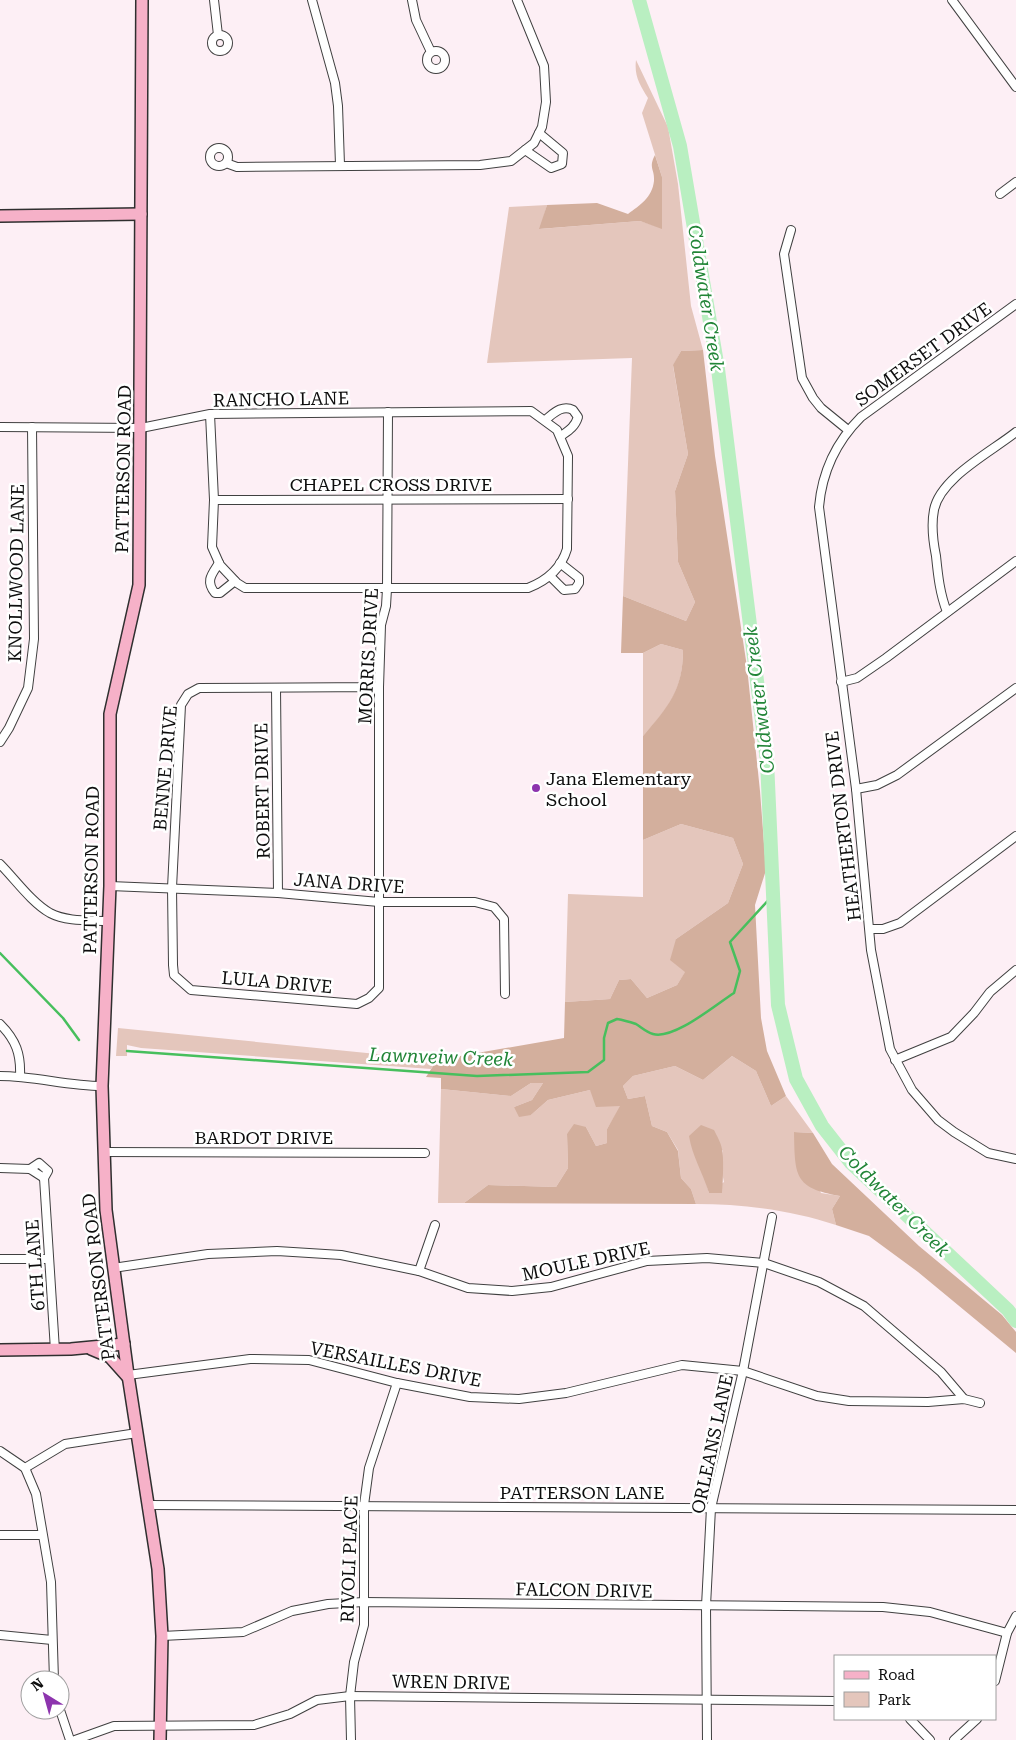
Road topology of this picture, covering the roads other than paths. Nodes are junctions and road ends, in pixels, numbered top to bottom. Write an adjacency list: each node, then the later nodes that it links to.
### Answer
1 (142, 0): 16 (main road, PATTERSON ROAD)
2 (214, 0): 7 (street)
3 (312, 0): 13 (street)
4 (412, 0): 8 (street)
5 (517, 0): 10 (street)
6 (952, 0): 9 (street)
7 (218, 35)
8 (431, 52)
9 (1016, 87)
10 (539, 133): 11 (street); 11 (street)
11 (525, 150): 13 (street)
12 (226, 163): 13 (street)
13 (340, 165)
14 (1016, 182): 15 (street)
15 (1000, 194)
16 (141, 214): 17 (main road); 25 (main road, PATTERSON ROAD)
17 (0, 216)
18 (790, 230): 26 (street)
19 (1016, 304): 26 (street, SOMERSET DRIVE)
20 (388, 412): 21 (street, RANCHO LANE); 22 (street, RANCHO LANE); 29 (street, MORRIS DRIVE)
21 (210, 414): 25 (street, RANCHO LANE); 31 (street)
22 (545, 420): 28 (street, RANCHO LANE); 28 (street)
23 (0, 427): 24 (street, RANCHO LANE)
24 (32, 427): 25 (street, RANCHO LANE); 43 (street, KNOLLWOOD LANE)
25 (141, 428): 47 (main road, PATTERSON ROAD)
26 (848, 430): 39 (street, HEATHERTON DRIVE)
27 (1016, 432): 38 (street)
28 (559, 433): 30 (street)
29 (387, 499): 30 (street, CHAPEL CROSS DRIVE); 31 (street, CHAPEL CROSS DRIVE); 37 (street, MORRIS DRIVE)
30 (568, 499): 34 (street)
31 (214, 500): 33 (street)
32 (1016, 561): 38 (street)
33 (219, 563): 36 (street); 36 (street)
34 (560, 563): 35 (street); 35 (street)
35 (550, 576): 37 (street)
36 (235, 582): 37 (street)
37 (387, 588): 40 (street, MORRIS DRIVE)
38 (947, 612): 39 (street)
39 (840, 682): 44 (street, HEATHERTON DRIVE)
40 (380, 687): 41 (street, BENNE DRIVE); 50 (street, MORRIS DRIVE)
41 (276, 688): 48 (street, BENNE DRIVE); 49 (street, ROBERT DRIVE)
42 (1016, 688): 44 (street)
43 (0, 742)
44 (856, 789): 52 (street, HEATHERTON DRIVE)
45 (1016, 836): 52 (street)
46 (0, 864): 51 (street)
47 (110, 886): 48 (street, JANA DRIVE); 51 (main road, PATTERSON ROAD)
48 (172, 888): 49 (street, JANA DRIVE); 50 (street, LULA DRIVE)
49 (278, 893): 50 (street, JANA DRIVE)
50 (379, 902): 54 (street, JANA DRIVE)
51 (108, 921): 59 (main road, PATTERSON ROAD)
52 (871, 929): 56 (street, HEATHERTON DRIVE)
53 (1016, 970): 56 (street)
54 (505, 994)
55 (0, 1024): 58 (street)
56 (895, 1060): 62 (street, HEATHERTON DRIVE)
57 (0, 1076): 58 (street)
58 (20, 1076): 59 (street)
59 (102, 1086): 60 (main road, PATTERSON ROAD)
60 (103, 1152): 61 (street, BARDOT DRIVE); 69 (main road, PATTERSON ROAD)
61 (425, 1153)
62 (1016, 1159)
63 (0, 1168): 67 (street, 6TH LANE)
64 (772, 1217): 68 (street, ORLEANS LANE)
65 (436, 1225): 70 (street)
66 (0, 1259): 67 (street)
67 (49, 1259): 74 (street, 6TH LANE)
68 (764, 1263): 70 (street, MOULE DRIVE); 75 (street, ORLEANS LANE); 78 (street, MOULE DRIVE)
69 (113, 1268): 70 (street, MOULE DRIVE); 71 (main road, PATTERSON ROAD)
70 (419, 1271)
71 (124, 1344): 72 (main road); 76 (main road, PATTERSON ROAD)
72 (87, 1348): 74 (main road); 76 (main road)
73 (0, 1350): 74 (main road)
74 (55, 1350)
75 (743, 1371): 77 (street, VERSAILLES DRIVE); 78 (street, VERSAILLES DRIVE); 85 (street, ORLEANS LANE)
76 (128, 1376): 77 (street, VERSAILLES DRIVE); 80 (main road, PATTERSON ROAD)
77 (397, 1383): 84 (street, RIVOLI PLACE)
78 (964, 1399): 79 (street, VERSAILLES DRIVE)
79 (980, 1403)
80 (136, 1433): 82 (street); 83 (main road, PATTERSON ROAD)
81 (0, 1451): 82 (street)
82 (25, 1468): 88 (street)
83 (148, 1505): 84 (street, PATTERSON LANE); 94 (main road, PATTERSON ROAD)
84 (364, 1505): 85 (street, PATTERSON LANE); 89 (street, RIVOLI PLACE)
85 (711, 1508): 86 (street, PATTERSON LANE); 90 (street, ORLEANS LANE)
86 (1016, 1510)
87 (0, 1535): 88 (street)
88 (42, 1535): 95 (street)
89 (364, 1602): 90 (street, FALCON DRIVE); 94 (street, FALCON DRIVE); 98 (street, RIVOLI PLACE)
90 (706, 1606): 92 (street, FALCON DRIVE); 99 (street, ORLEANS LANE)
91 (1016, 1616): 92 (street)
92 (1007, 1632): 97 (street)
93 (0, 1635): 95 (street)
94 (162, 1636): 104 (main road, PATTERSON ROAD)
95 (52, 1640): 96 (street)
96 (54, 1670)
97 (996, 1677)
98 (350, 1696): 99 (street, WREN DRIVE); 104 (street, WREN DRIVE); 108 (street, RIVOLI PLACE)
99 (707, 1699): 100 (street, WREN DRIVE); 109 (street, ORLEANS LANE)
100 (834, 1702)
101 (63, 1720): 105 (street)
102 (911, 1720): 110 (street)
103 (976, 1720): 111 (street)
104 (160, 1725): 106 (street, WREN DRIVE); 107 (main road, PATTERSON ROAD)
105 (70, 1740)
106 (75, 1740)
107 (160, 1740)
108 (351, 1740)
109 (707, 1740)
110 (930, 1740)
111 (954, 1740)

